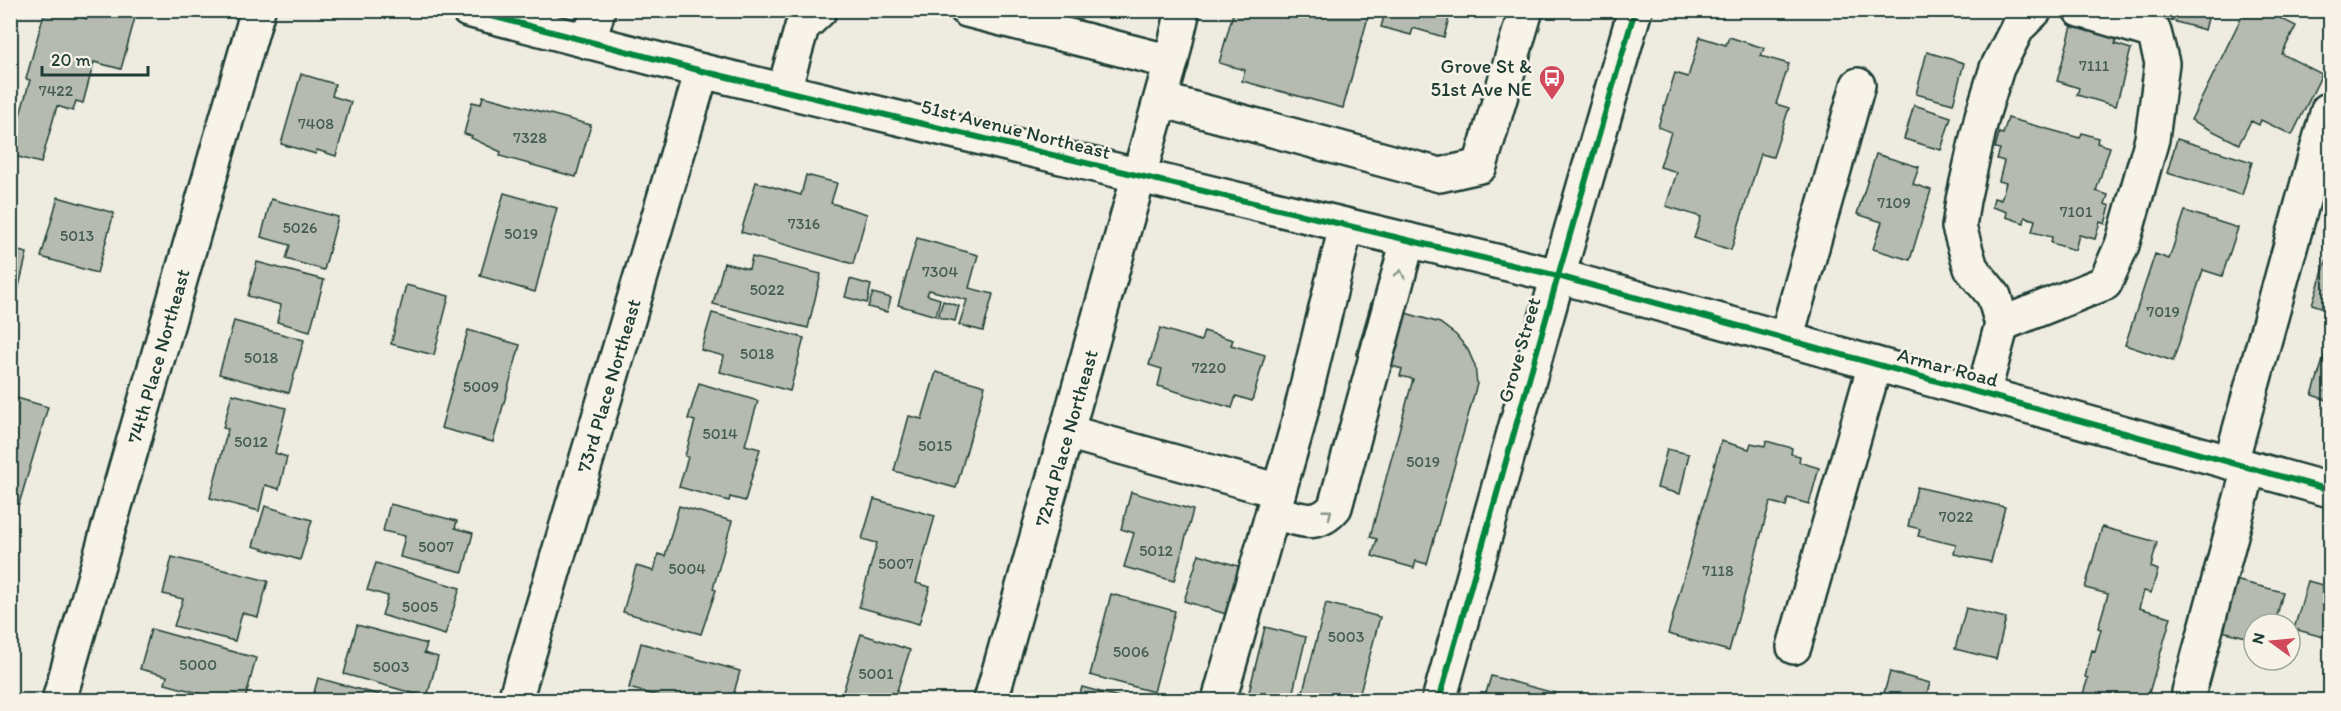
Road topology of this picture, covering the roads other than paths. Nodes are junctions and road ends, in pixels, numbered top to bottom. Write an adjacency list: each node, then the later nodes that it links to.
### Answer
1 (258, 10): 32 (street, 74th Place Northeast)
2 (468, 10): 11 (street, 51st Avenue Northeast)
3 (598, 10): 11 (street)
4 (820, 10): 15 (street)
5 (967, 10): 12 (street)
6 (1184, 10): 12 (street, 72nd Place Northeast)
7 (1526, 10): 16 (street)
8 (1635, 10): 21 (street, Grove Street)
9 (2035, 10): 22 (street)
10 (2080, 10): 22 (street)
11 (589, 42): 13 (street, 51st Avenue Northeast)
12 (1171, 62): 16 (street, 72nd Place Northeast)
13 (702, 71): 15 (street, 51st Avenue Northeast); 33 (street, 73rd Place Northeast)
14 (1858, 85): 23 (street)
15 (784, 90): 18 (street, 51st Avenue Northeast)
16 (1161, 100): 18 (street, 72nd Place Northeast)
17 (2328, 110): 27 (street)
18 (1140, 176): 19 (street, 51st Avenue Northeast); 26 (street, 72nd Place Northeast)
19 (1346, 226): 20 (street, 51st Avenue Northeast); 29 (street)
20 (1408, 240): 21 (street, 51st Avenue Northeast); 29 (street, one-way to 20)
21 (1557, 276): 23 (street, Armar Road); 36 (street, Grove Street)
22 (2002, 324): 25 (street)
23 (1786, 339): 24 (street, Armar Road)
24 (1875, 364): 25 (street, Armar Road); 30 (street)
25 (1983, 394): 27 (street, Armar Road)
26 (1067, 432): 29 (street); 34 (street, 72nd Place Northeast)
27 (2240, 465): 28 (street, Armar Road); 31 (street)
28 (2331, 490)
29 (1276, 501): 35 (street)
30 (1794, 647)
31 (2189, 692)
32 (59, 700)
33 (514, 700)
34 (991, 700)
35 (1220, 700)
36 (1439, 700)

